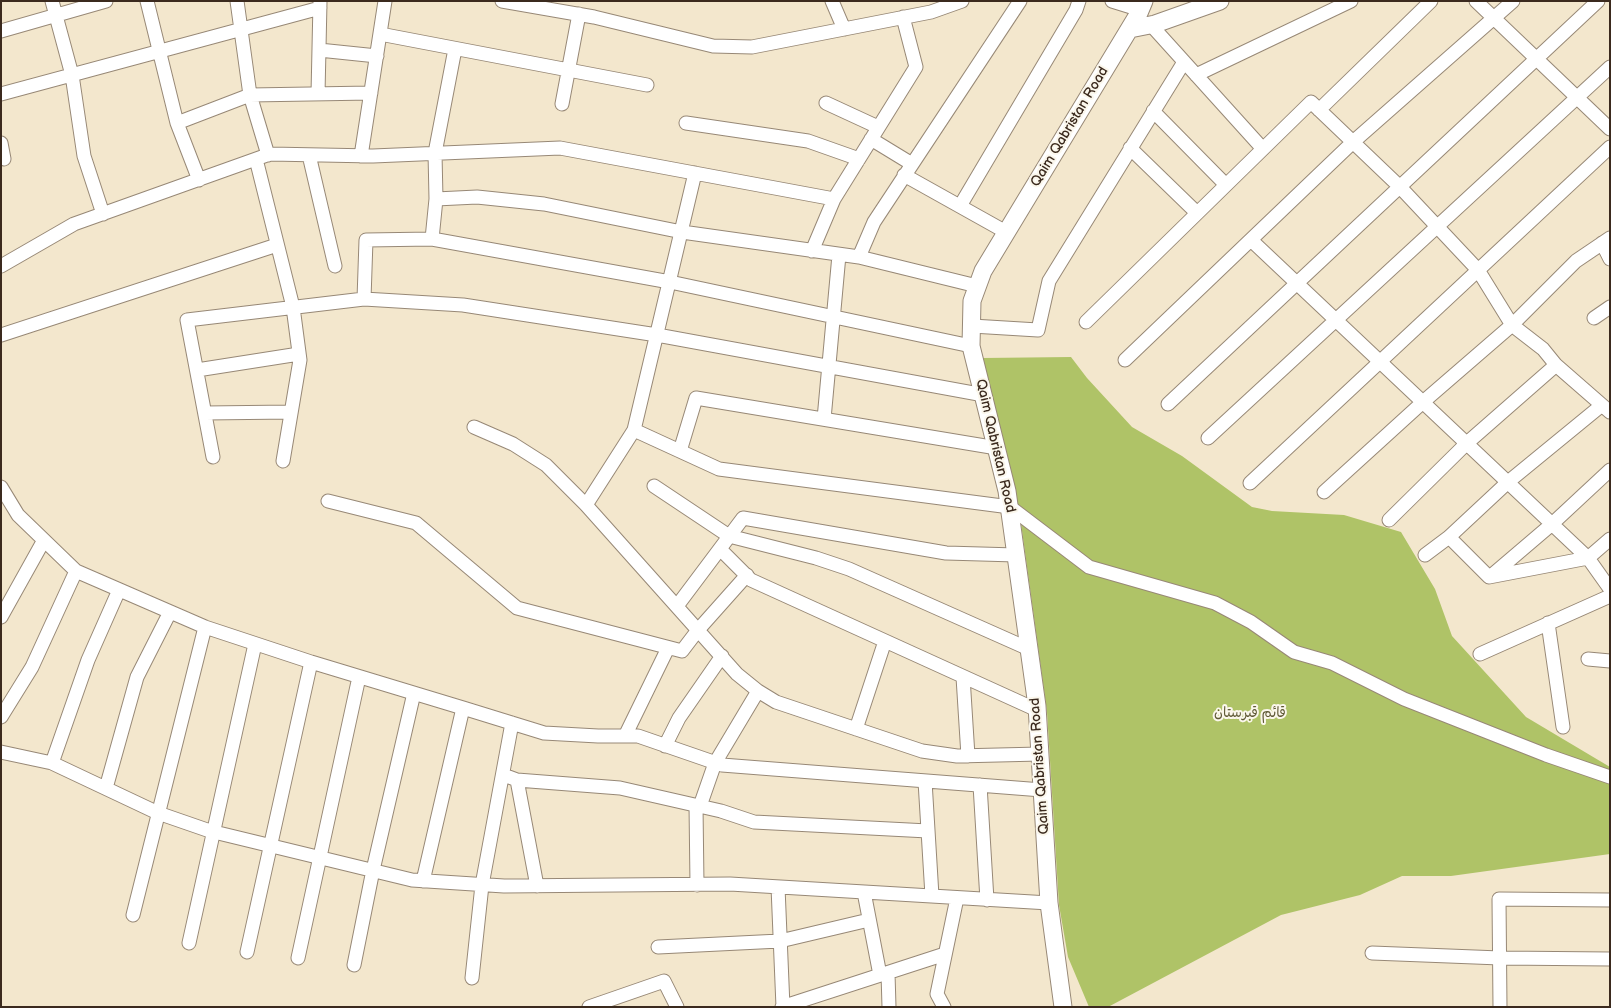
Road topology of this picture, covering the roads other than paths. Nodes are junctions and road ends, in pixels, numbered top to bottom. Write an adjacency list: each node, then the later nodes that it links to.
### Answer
1 (52, 1): 22 (street)
2 (106, 1): 22 (street)
3 (147, 1): 33 (street)
4 (237, 1): 26 (street)
5 (385, 1): 30 (street)
6 (502, 1): 21 (street)
7 (832, 1): 27 (street)
8 (962, 1): 19 (street)
9 (1020, 1): 67 (street)
10 (1079, 1): 74 (street)
11 (1112, 1): 20 (street)
12 (1351, 1): 40 (street)
13 (1431, 1): 49 (street)
14 (1476, 1): 24 (street)
15 (1513, 1): 24 (street)
16 (1598, 1): 35 (street)
17 (1217, 2): 25 (street)
18 (320, 5): 26 (street); 32 (street)
19 (931, 6): 23 (street)
20 (1142, 6): 28 (street, Qaim Qabristan Road)
21 (579, 14): 27 (street); 38 (street)
22 (56, 15): 29 (street); 39 (street)
23 (903, 17): 27 (street); 53 (street)
24 (1493, 18): 35 (street); 56 (street)
25 (1151, 25): 28 (street); 36 (street)
26 (242, 29): 33 (street); 45 (street)
27 (844, 29)
28 (1130, 29): 79 (street, Qaim Qabristan Road)
29 (1, 31)
30 (380, 34): 31 (street); 34 (street)
31 (455, 48): 38 (street); 61 (street)
32 (319, 50): 34 (street); 44 (street)
33 (159, 51): 39 (street); 52 (street)
34 (377, 56): 42 (street)
35 (1536, 59): 46 (street); 71 (street)
36 (1184, 62): 40 (street); 50 (street)
37 (1610, 67): 46 (street)
38 (568, 71): 41 (street); 48 (street)
39 (72, 75): 43 (street); 75 (street)
40 (1196, 75): 60 (street)
41 (647, 85)
42 (371, 93): 44 (street); 63 (street)
43 (1, 94)
44 (318, 94): 45 (street)
45 (250, 95): 52 (street); 64 (street)
46 (1577, 97): 54 (street); 77 (street)
47 (826, 103): 53 (street)
48 (562, 104)
49 (1319, 110): 56 (street); 60 (street)
50 (1153, 111): 59 (street); 70 (street)
51 (686, 123): 66 (street)
52 (177, 124): 69 (street)
53 (878, 127): 55 (street)
54 (1610, 129)
55 (871, 139): 66 (street); 67 (street)
56 (1353, 142): 71 (street); 81 (street)
57 (1, 143): 65 (street)
58 (1610, 147): 90 (street)
59 (1130, 148): 76 (street); 102 (street)
60 (1263, 149): 70 (street)
61 (435, 153): 63 (street); 68 (street); 72 (street)
62 (309, 155): 63 (street); 64 (street); 89 (street)
63 (361, 156)
64 (262, 157): 69 (street); 83 (street)
65 (4, 159)
66 (859, 159): 73 (street)
67 (908, 169): 74 (street); 86 (street)
68 (695, 173): 73 (street); 78 (street)
69 (199, 180): 75 (street)
70 (1226, 185): 76 (street)
71 (1400, 187): 77 (street); 92 (street)
72 (436, 198): 78 (street); 80 (street)
73 (834, 199): 84 (street)
74 (960, 206): 79 (street)
75 (103, 214): 88 (street)
76 (1197, 214): 100 (street)
77 (1437, 226): 90 (street); 99 (street)
78 (682, 232): 84 (street); 91 (street)
79 (1006, 232): 93 (street, Qaim Qabristan Road)
80 (432, 239): 91 (street); 94 (street)
81 (1250, 240): 92 (street); 107 (street)
82 (1606, 241): 87 (street); 101 (street)
83 (277, 245): 95 (street); 103 (street)
84 (812, 251): 85 (street)
85 (839, 255): 86 (street); 97 (street)
86 (859, 257): 93 (street)
87 (1610, 259)
88 (1, 266)
89 (335, 266)
90 (1478, 270): 101 (street); 108 (street)
91 (670, 282): 97 (street); 104 (street)
92 (1297, 283): 99 (street); 114 (street)
93 (977, 286): 102 (street, Qaim Qabristan Road)
94 (364, 298): 95 (street); 104 (street)
95 (293, 307): 106 (street); 111 (street)
96 (1610, 307): 98 (street)
97 (833, 316): 105 (street); 110 (street)
98 (1594, 318)
99 (1336, 320): 108 (street); 121 (street)
100 (1086, 322)
101 (1512, 324): 109 (street); 113 (street)
102 (972, 326): 105 (street, Qaim Qabristan Road)
103 (1, 335)
104 (657, 335): 110 (street); 120 (street)
105 (972, 346): 112 (street, Qaim Qabristan Road)
106 (299, 354): 111 (street); 116 (street)
107 (1124, 360)
108 (1380, 362): 113 (street); 129 (street)
109 (1556, 365): 115 (street); 122 (street)
110 (829, 367): 112 (street); 118 (street)
111 (197, 370): 117 (street)
112 (984, 395): 123 (street, Qaim Qabristan Road)
113 (1423, 402): 122 (street); 131 (street)
114 (1168, 404)
115 (1606, 409): 128 (street)
116 (291, 412): 117 (street); 126 (street)
117 (205, 414): 125 (street)
118 (824, 419): 123 (street); 124 (street)
119 (474, 427): 134 (street)
120 (634, 430): 124 (street); 134 (street)
121 (1208, 438)
122 (1467, 443): 128 (street); 136 (street)
123 (997, 448): 135 (street, Qaim Qabristan Road)
124 (680, 451): 135 (street)
125 (213, 457)
126 (283, 461)
127 (1610, 470): 137 (street)
128 (1508, 482): 137 (street); 139 (street)
129 (1250, 483)
130 (654, 486): 138 (street)
131 (1324, 492)
132 (3, 497): 141 (street)
133 (328, 501): 160 (street)
134 (586, 505): 152 (street)
135 (1010, 507): 143 (street, Qaim Qabristan Road); 185 (street)
136 (1389, 520)
137 (1552, 524): 145 (street); 148 (street)
138 (729, 536): 142 (street); 143 (street); 161 (street)
139 (1449, 537): 144 (street); 148 (street)
140 (1610, 539): 145 (street)
141 (44, 540): 146 (street); 154 (street)
142 (720, 549): 147 (street); 152 (street)
143 (1016, 555): 161 (street, Qaim Qabristan Road)
144 (1425, 555)
145 (1588, 558): 148 (street); 149 (street)
146 (76, 571): 150 (street); 173 (street)
147 (747, 575): 157 (street); 158 (street)
148 (1489, 577)
149 (1610, 589)
150 (118, 590): 153 (street); 182 (street)
151 (1610, 596): 155 (street)
152 (677, 606): 157 (street)
153 (170, 612): 156 (street); 189 (street)
154 (1, 617)
155 (1548, 623): 162 (street); 175 (street)
156 (206, 627): 159 (street); 192 (street)
157 (698, 630): 160 (street); 163 (street)
158 (885, 641): 167 (street); 176 (street)
159 (255, 644): 166 (street); 194 (street)
160 (668, 648): 177 (street)
161 (1029, 649): 172 (street, Qaim Qabristan Road)
162 (1480, 654)
163 (722, 656): 169 (street); 178 (street)
164 (1588, 659): 165 (street)
165 (1610, 661)
166 (311, 662): 168 (street); 195 (street)
167 (963, 676): 172 (street); 181 (street)
168 (359, 677): 170 (street); 196 (street)
169 (758, 691): 176 (street); 183 (street)
170 (414, 693): 171 (street); 197 (street)
171 (463, 708): 174 (street); 198 (street)
172 (1037, 710): 180 (street, Qaim Qabristan Road)
173 (1, 717)
174 (512, 723): 177 (street); 184 (street)
175 (1563, 727)
176 (856, 729): 181 (street)
177 (625, 736): 178 (street)
178 (666, 746): 183 (street)
179 (1, 752): 182 (street)
180 (1040, 754): 181 (street); 190 (street, Qaim Qabristan Road)
181 (968, 756)
182 (52, 763): 189 (street)
183 (715, 763): 187 (street); 191 (street)
184 (502, 775): 186 (street); 199 (street)
185 (1610, 777)
186 (517, 780): 191 (street); 201 (street)
187 (925, 781): 188 (street); 193 (street)
188 (980, 785): 190 (street); 206 (street)
189 (106, 788): 192 (street)
190 (1042, 790): 208 (street, Qaim Qabristan Road)
191 (698, 805): 193 (street); 200 (street)
192 (158, 813): 194 (street); 209 (street)
193 (928, 831): 204 (street)
194 (214, 832): 195 (street); 212 (street)
195 (270, 845): 196 (street); 214 (street)
196 (319, 857): 197 (street); 217 (street)
197 (373, 870): 198 (street); 220 (street)
198 (423, 881): 199 (street)
199 (482, 885): 201 (street); 222 (street)
200 (697, 885): 201 (street); 202 (street)
201 (537, 886)
202 (778, 887): 203 (street); 211 (street)
203 (864, 892): 204 (street); 210 (street)
204 (932, 896): 205 (street)
205 (957, 898): 206 (street); 216 (street)
206 (987, 900): 208 (street)
207 (1610, 900): 218 (street)
208 (1049, 903): 228 (street, Qaim Qabristan Road)
209 (134, 915)
210 (869, 920): 211 (street); 221 (street)
211 (780, 941): 213 (street); 225 (street)
212 (189, 943)
213 (658, 947)
214 (247, 952)
215 (1372, 953): 218 (street)
216 (945, 954): 221 (street); 227 (street)
217 (298, 958)
218 (1500, 958): 219 (street); 229 (street)
219 (1610, 959)
220 (354, 965)
221 (884, 974): 225 (street); 226 (street)
222 (472, 978)
223 (589, 1007): 224 (street)
224 (677, 1007)
225 (783, 1007)
226 (889, 1007)
227 (944, 1007)
228 (1063, 1007)
229 (1500, 1007)

